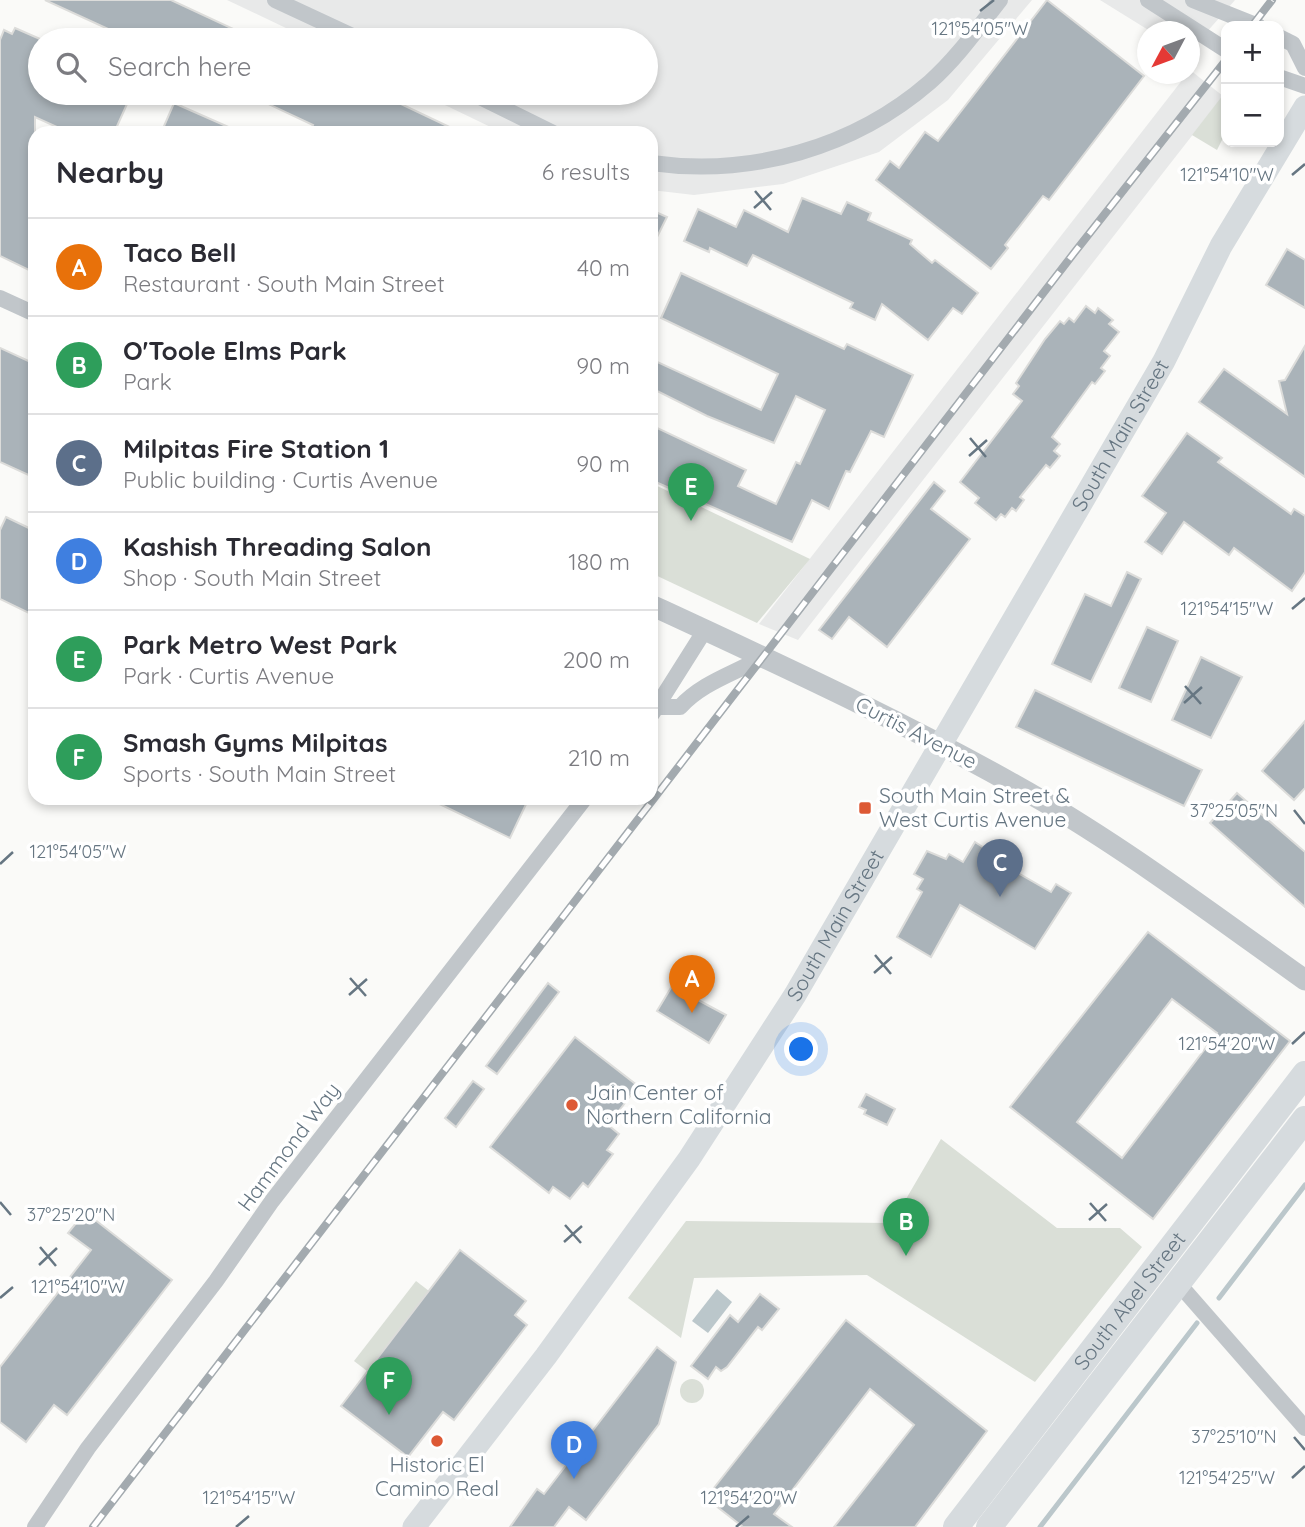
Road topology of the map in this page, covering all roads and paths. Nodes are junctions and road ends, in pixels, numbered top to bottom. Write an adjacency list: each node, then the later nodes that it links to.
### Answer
1 (275, 0): 6 (street)
2 (1000, 0): 15 (street)
3 (1148, 0): 8 (street)
4 (1193, 0): 5 (street)
5 (1246, 21)
6 (335, 28)
7 (1284, 40): 9 (street)
8 (1221, 47)
9 (1305, 68)
10 (1284, 79): 11 (street)
11 (1305, 86)
12 (496, 105): 14 (street)
13 (1305, 107): 23 (main road, South Main Street)
14 (538, 126)
15 (658, 164)
16 (0, 298): 17 (street)
17 (28, 311)
18 (658, 608): 19 (street, Curtis Avenue)
19 (705, 630): 20 (street, Curtis Avenue); 21 (street)
20 (763, 657): 22 (street); 23 (street, Curtis Avenue)
21 (658, 705)
22 (658, 710)
23 (939, 743): 25 (street, Curtis Avenue); 35 (main road, South Main Street)
24 (580, 805): 34 (street, Hammond Way)
25 (1305, 981)
26 (1305, 1074): 28 (main road, South Abel Street)
27 (1305, 1119): 29 (main road, South Abel Street)
28 (1176, 1240): 29 (main road); 30 (main road, South Abel Street)
29 (1178, 1283): 30 (main road); 32 (street); 33 (main road, South Abel Street)
30 (1133, 1295): 31 (main road, South Abel Street)
31 (1039, 1418): 33 (main road); 36 (main road, South Abel Street)
32 (1305, 1428)
33 (1060, 1435): 37 (main road, South Abel Street)
34 (35, 1527)
35 (414, 1527)
36 (956, 1527)
37 (989, 1527)

